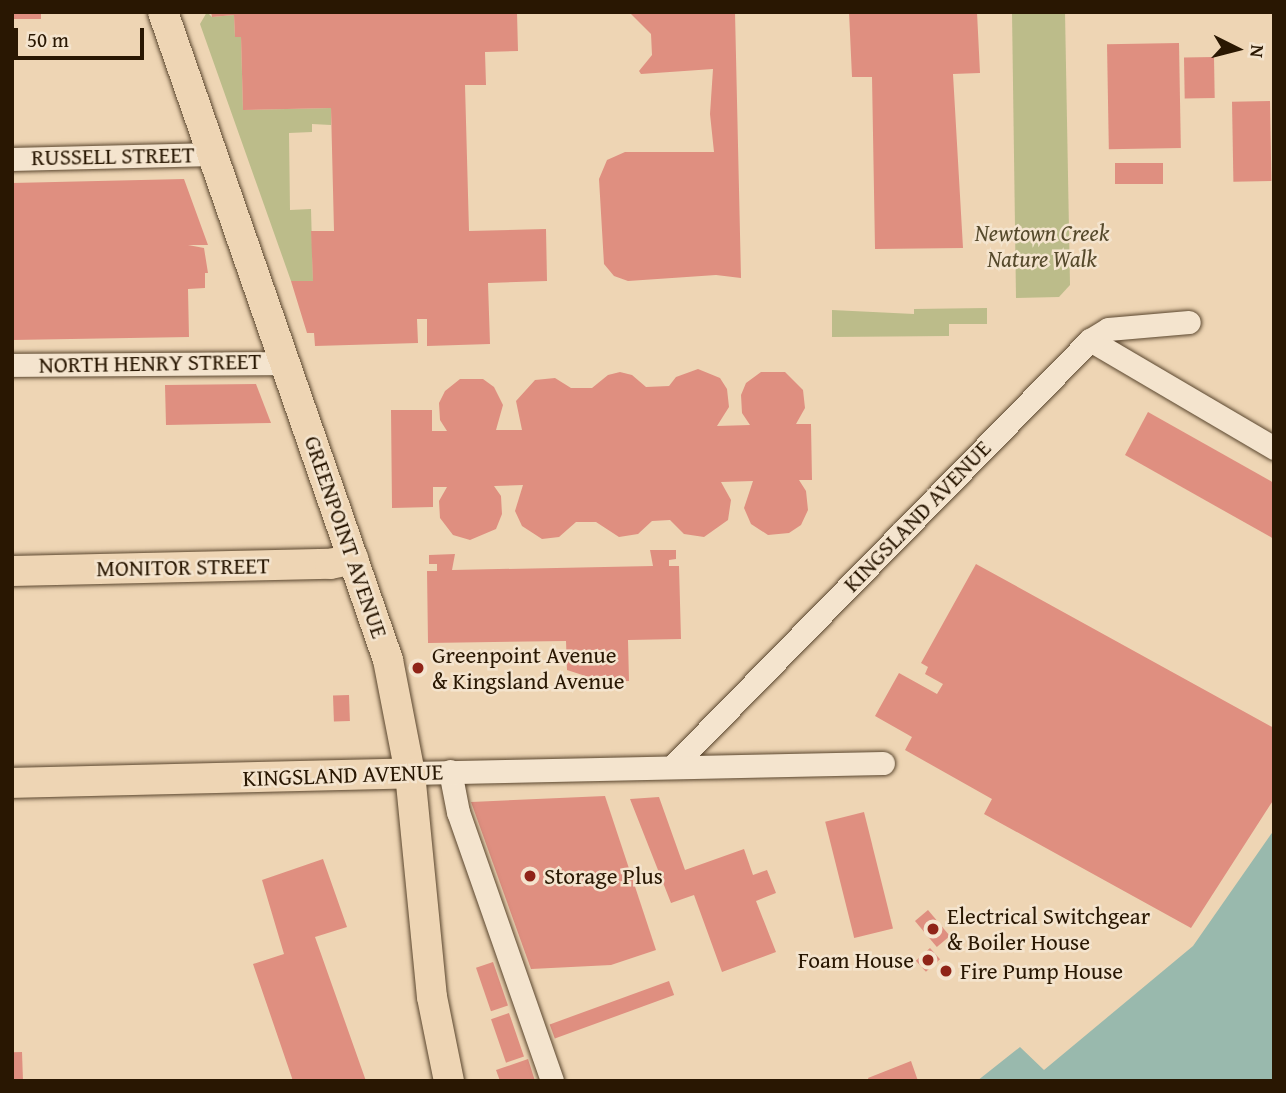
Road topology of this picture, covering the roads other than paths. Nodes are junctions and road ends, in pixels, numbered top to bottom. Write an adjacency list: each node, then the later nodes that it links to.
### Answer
1 (163, 12): 2 (main road, GREENPOINT AVENUE)
2 (213, 153): 3 (street, RUSSELL STREET); 6 (main road, GREENPOINT AVENUE)
3 (12, 159)
4 (1189, 322): 5 (street, KINGSLAND AVENUE)
5 (1090, 340): 8 (street); 12 (street, KINGSLAND AVENUE)
6 (287, 363): 7 (street, NORTH HENRY STREET); 9 (main road, GREENPOINT AVENUE)
7 (12, 365)
8 (1274, 448)
9 (353, 559): 10 (main road, MONITOR STREET); 14 (main road, GREENPOINT AVENUE)
10 (12, 571)
11 (883, 763): 12 (street, KINGSLAND AVENUE)
12 (673, 766): 13 (street, KINGSLAND AVENUE)
13 (450, 771): 14 (street, KINGSLAND AVENUE); 17 (street)
14 (410, 773): 15 (main road, KINGSLAND AVENUE); 16 (main road, GREENPOINT AVENUE)
15 (12, 783)
16 (449, 1081)
17 (552, 1081)

